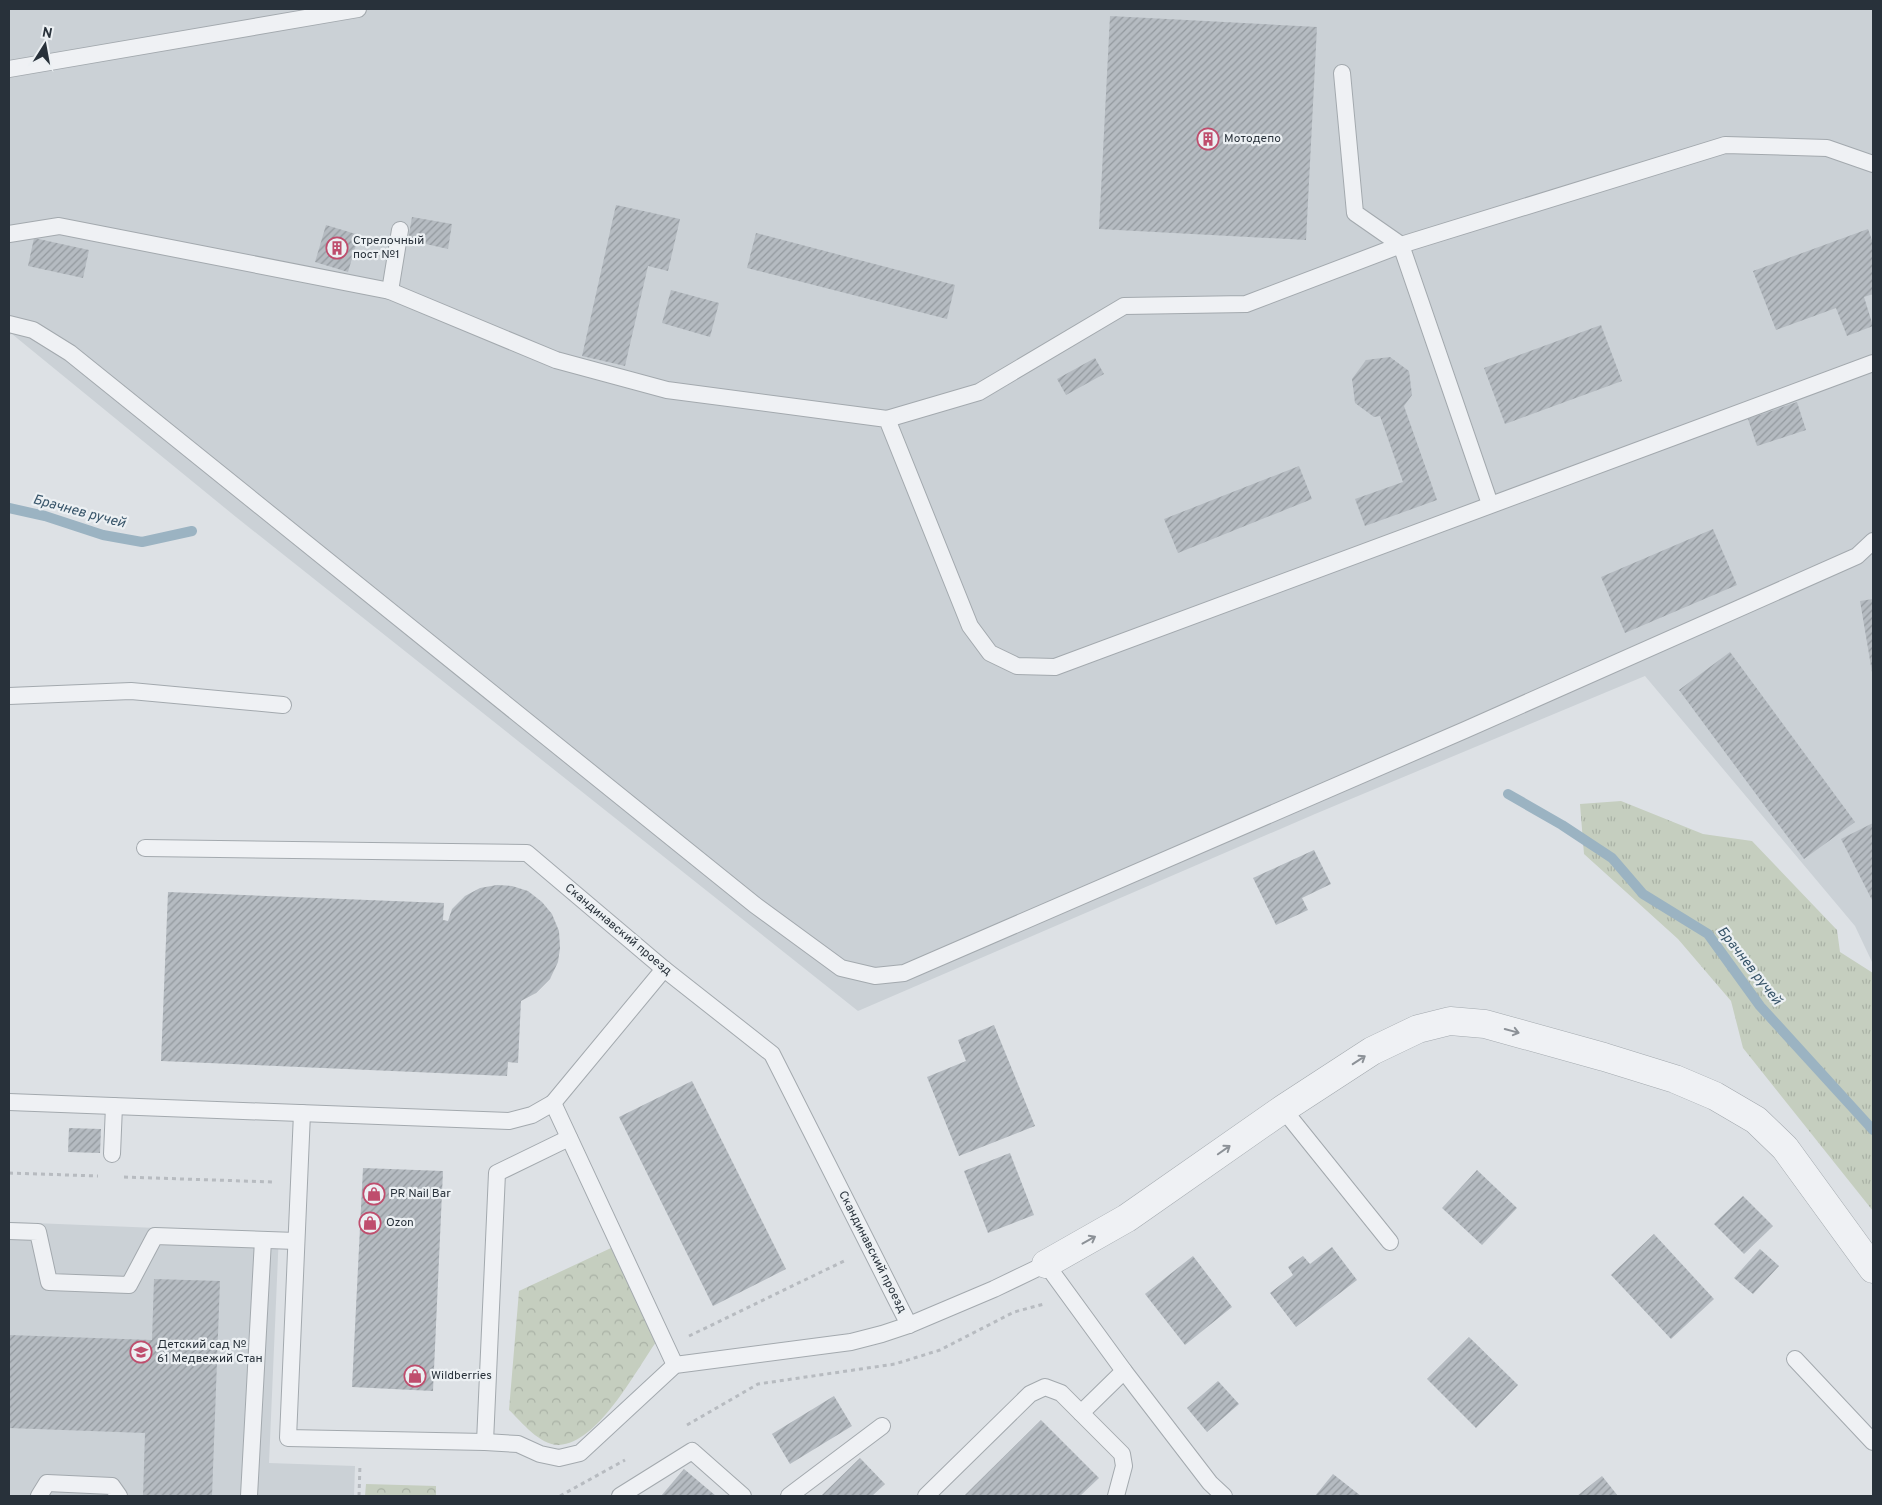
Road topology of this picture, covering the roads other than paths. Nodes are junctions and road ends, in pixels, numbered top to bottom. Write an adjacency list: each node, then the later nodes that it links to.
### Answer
1 (358, 9): 2 (lane)
2 (9, 69)
3 (1342, 73): 7 (lane)
4 (1873, 164): 7 (lane)
5 (400, 230): 8 (lane)
6 (9, 234): 8 (lane)
7 (1401, 245): 11 (lane); 12 (lane)
8 (390, 291): 11 (lane)
9 (9, 324): 13 (lane)
10 (1873, 363): 12 (lane)
11 (887, 419): 12 (lane)
12 (1490, 504)
13 (1873, 541)
14 (9, 696): 15 (lane)
15 (282, 705)
16 (145, 848): 17 (lane, Скандинавский проезд)
17 (664, 969): 19 (lane); 31 (lane, Скандинавский проезд)
18 (9, 1102): 20 (lane)
19 (553, 1103): 22 (lane); 23 (lane)
20 (114, 1106): 22 (lane); 24 (lane)
21 (1283, 1109): 28 (lane); 29 (street, one-way to 21); 30 (street, one-way to 30)
22 (302, 1113): 27 (lane)
23 (569, 1138): 33 (lane); 37 (lane)
24 (112, 1154)
25 (9, 1231): 26 (lane)
26 (263, 1240): 27 (lane); 41 (lane)
27 (296, 1241): 37 (lane)
28 (1390, 1242)
29 (1046, 1264): 31 (lane); 34 (lane)
30 (1873, 1269)
31 (909, 1325): 33 (lane)
32 (1795, 1359): 38 (lane)
33 (675, 1365): 37 (lane)
34 (1124, 1370): 35 (lane); 47 (lane)
35 (1081, 1413): 45 (lane); 46 (lane)
36 (882, 1426): 44 (lane)
37 (485, 1442)
38 (1873, 1442)
39 (39, 1496): 40 (lane)
40 (119, 1496)
41 (249, 1496)
42 (620, 1496): 43 (lane)
43 (743, 1496)
44 (789, 1496)
45 (926, 1496)
46 (1116, 1496)
47 (1224, 1496)

